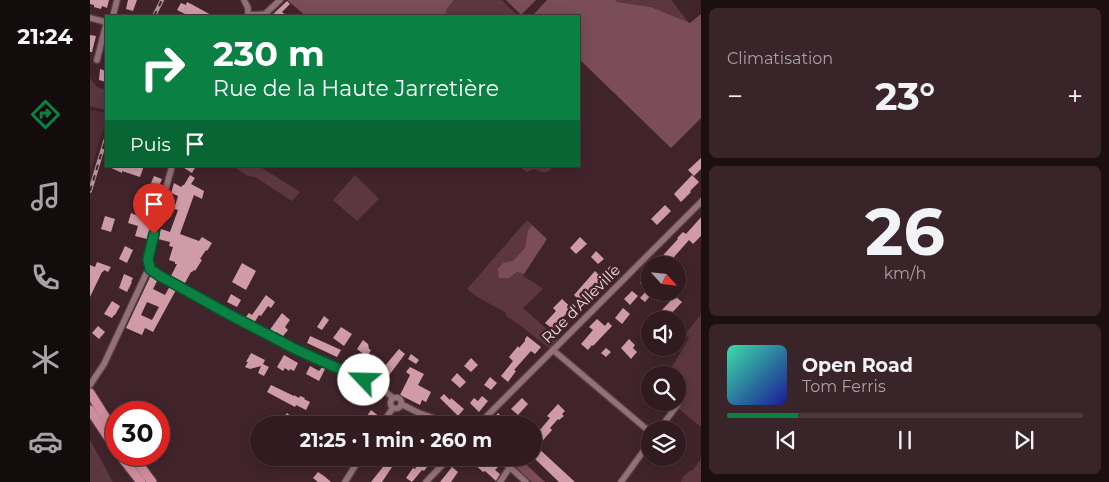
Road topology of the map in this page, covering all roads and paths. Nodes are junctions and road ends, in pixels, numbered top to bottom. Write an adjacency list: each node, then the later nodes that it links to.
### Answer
1 (116, 0): 4 (street)
2 (244, 0): 5 (street)
3 (280, 0): 5 (street)
4 (113, 15)
5 (248, 15)
6 (90, 18): 7 (street)
7 (105, 23)
8 (105, 27): 9 (street)
9 (97, 60)
10 (172, 167): 12 (street)
11 (701, 202): 13 (street, Rue d'Alleville)
12 (150, 269): 14 (street); 16 (street)
13 (553, 350): 23 (street, Rue d'Alleville); 26 (street)
14 (90, 385)
15 (90, 393): 24 (main road)
16 (393, 398): 17 (street); 18 (street)
17 (401, 404): 18 (street); 22 (street)
18 (393, 408): 21 (street)
19 (90, 410): 27 (main road)
20 (673, 411): 25 (street)
21 (387, 416)
22 (428, 416)
23 (487, 416)
24 (105, 417)
25 (665, 421)
26 (641, 424)
27 (105, 432)
28 (641, 454): 40 (street)
29 (129, 466): 34 (main road)
30 (140, 466): 35 (main road)
31 (355, 466): 36 (street)
32 (441, 466): 37 (street)
33 (510, 467): 38 (street); 39 (street)
34 (141, 482)
35 (152, 482)
36 (344, 482)
37 (426, 482)
38 (500, 482)
39 (526, 482)
40 (621, 482)

